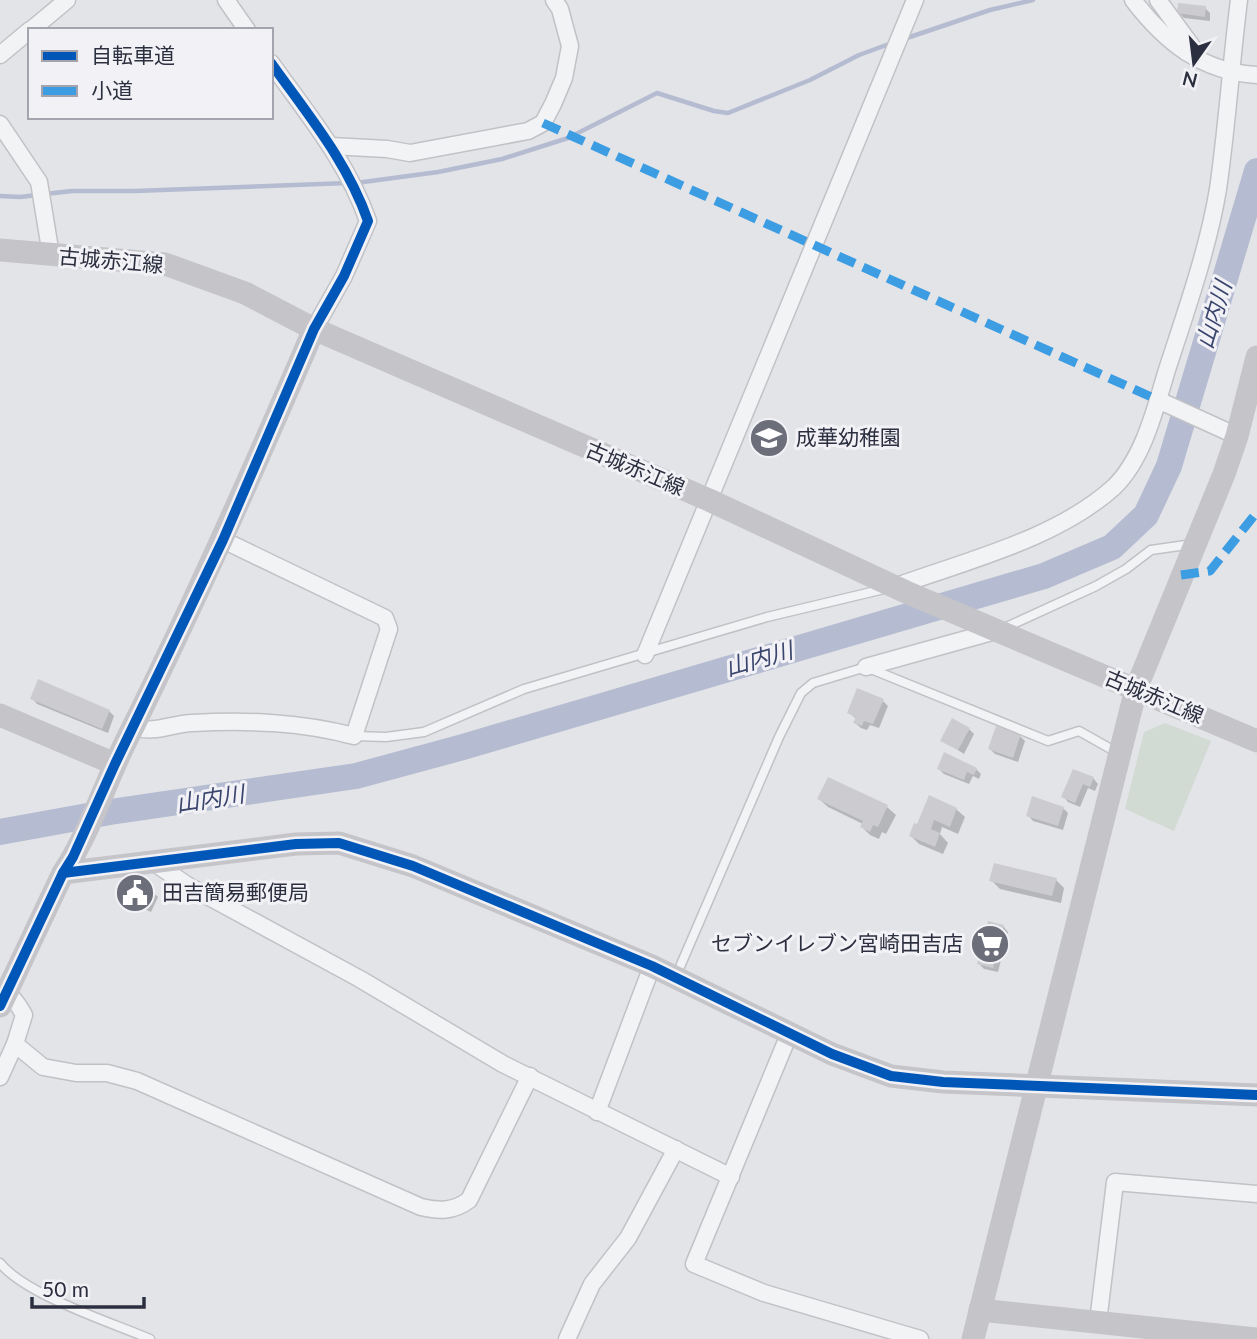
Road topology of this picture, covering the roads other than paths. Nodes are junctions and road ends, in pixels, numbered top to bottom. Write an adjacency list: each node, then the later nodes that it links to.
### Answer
1 (67, 0): 8 (street)
2 (226, 0): 9 (street)
3 (554, 0): 16 (street)
4 (915, 0): 23 (street)
5 (1133, 0): 11 (street)
6 (1158, 0): 11 (street)
7 (1239, 0): 14 (street)
8 (32, 28)
9 (246, 28)
10 (28, 32): 12 (street)
11 (1186, 52): 14 (street)
12 (0, 55)
13 (273, 66): 16 (street)
14 (1243, 73): 21 (street)
15 (0, 124): 18 (street)
16 (331, 146): 19 (street)
17 (0, 250): 18 (street, 古城赤江線)
18 (51, 255): 19 (street, 古城赤江線)
19 (314, 329): 23 (street, 古城赤江線); 24 (street)
20 (1257, 357): 22 (street)
21 (1158, 400): 22 (street); 26 (street)
22 (1237, 436): 25 (street)
23 (709, 500): 26 (street, 古城赤江線); 28 (street)
24 (223, 540): 32 (street); 33 (street)
25 (1194, 543): 27 (lane); 30 (street)
26 (900, 589): 27 (street, 古城赤江線); 28 (lane)
27 (994, 628): 29 (street); 30 (street, 古城赤江線)
28 (645, 655): 33 (lane)
29 (866, 667): 35 (lane); 40 (lane)
30 (1136, 689): 34 (street, 古城赤江線); 35 (street)
31 (0, 715): 36 (street)
32 (133, 727): 33 (street); 36 (street)
33 (354, 736)
34 (1257, 741)
35 (1118, 753): 46 (street)
36 (115, 764): 38 (street)
37 (153, 862): 38 (street); 39 (street); 44 (street)
38 (68, 865): 41 (street)
39 (652, 966): 40 (street); 48 (street)
40 (676, 976): 42 (street)
41 (2, 996): 43 (street)
42 (790, 1032): 46 (street); 50 (street)
43 (15, 1044): 44 (street); 45 (street)
44 (530, 1076): 48 (street)
45 (0, 1077)
46 (1037, 1084): 47 (street); 53 (street)
47 (1257, 1095)
48 (597, 1112): 49 (street)
49 (676, 1149): 50 (street); 56 (street)
50 (731, 1177): 57 (street)
51 (1257, 1194): 54 (street)
52 (0, 1263): 55 (lane)
53 (980, 1310): 54 (street); 58 (street)
54 (1098, 1322): 59 (street)
55 (150, 1339)
56 (567, 1339)
57 (920, 1339)
58 (973, 1339)
59 (1257, 1339)

